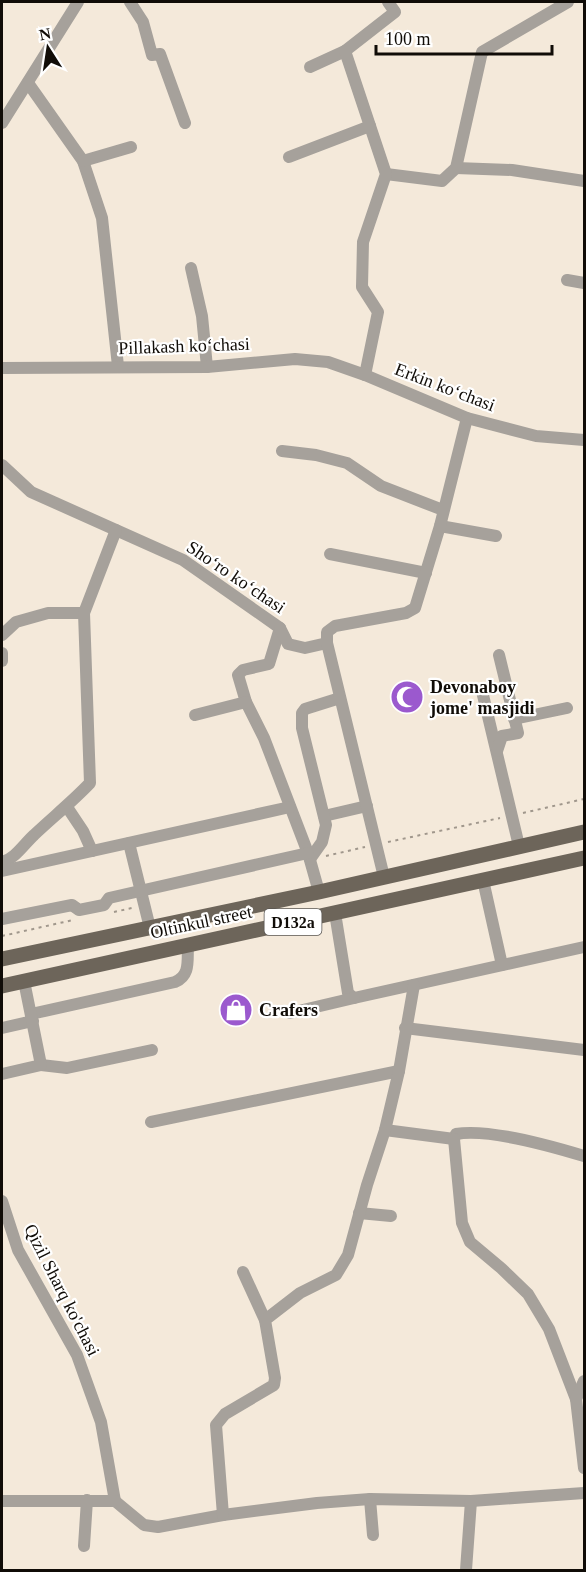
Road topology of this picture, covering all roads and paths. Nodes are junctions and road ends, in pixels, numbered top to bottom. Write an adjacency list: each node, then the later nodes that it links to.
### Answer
1 (78, 2): 7 (street)
2 (130, 2): 9 (street)
3 (388, 2): 5 (street)
4 (568, 2): 14 (street)
5 (345, 51): 6 (street); 10 (street)
6 (310, 67)
7 (28, 83): 8 (street); 13 (street)
8 (2, 123)
9 (185, 123)
10 (370, 126): 12 (street); 15 (street)
11 (131, 147): 13 (street)
12 (289, 157)
13 (83, 161): 20 (street)
14 (456, 168): 15 (street); 16 (street)
15 (386, 174): 23 (street)
16 (585, 182)
17 (191, 268): 21 (street)
18 (567, 280): 19 (street)
19 (585, 283)
20 (118, 366): 21 (street, Pillakash koʻchasi); 22 (street, Pillakash koʻchasi)
21 (207, 367): 23 (street, Pillakash koʻchasi)
22 (2, 368)
23 (365, 375): 24 (street, Erkin koʻchasi)
24 (467, 418): 25 (street, Erkin koʻchasi); 28 (street)
25 (585, 440)
26 (282, 451): 28 (street)
27 (2, 465): 30 (street, Shoʻro koʻchasi)
28 (443, 510): 29 (street)
29 (440, 526): 31 (street); 33 (street)
30 (116, 530): 34 (street); 35 (street, Shoʻro koʻchasi)
31 (496, 537)
32 (330, 554): 33 (street)
33 (426, 573): 37 (street)
34 (84, 614): 36 (street); 49 (street)
35 (280, 628): 37 (street); 43 (street, Shoʻro koʻchasi)
36 (2, 635)
37 (327, 643): 42 (street)
38 (2, 653): 40 (street)
39 (499, 655): 46 (street)
40 (2, 661)
41 (483, 691): 47 (street)
42 (340, 698): 48 (street); 51 (street)
43 (246, 702): 45 (street); 50 (street, Shoʻro koʻchasi)
44 (567, 708): 46 (street)
45 (195, 715)
46 (514, 719): 47 (street)
47 (497, 751): 54 (street)
48 (367, 806): 51 (street); 60 (street)
49 (67, 807): 55 (street); 58 (street)
50 (290, 807): 53 (street); 56 (street, Shoʻro koʻchasi)
51 (324, 816): 56 (street)
52 (585, 832): 54 (main road, Oltinkul street / D132a)
53 (129, 843): 55 (street); 62 (street)
54 (519, 846): 60 (main road, Oltinkul street / D132a)
55 (92, 851): 59 (street)
56 (309, 856): 62 (street); 63 (street, Shoʻro koʻchasi)
57 (585, 858): 61 (main road, Oltinkul street / D132a)
58 (2, 862)
59 (2, 871)
60 (384, 877): 63 (main road, Oltinkul street / D132a)
61 (483, 880): 64 (main road, Oltinkul street / D132a); 70 (street)
62 (141, 891): 65 (street); 66 (street)
63 (319, 892): 66 (main road, Oltinkul street / D132a)
64 (335, 913): 67 (main road, Oltinkul street / D132a); 74 (street)
65 (2, 919)
66 (150, 927): 69 (main road, Oltinkul street / D132a)
67 (188, 945): 71 (main road, Oltinkul street / D132a); 76 (street)
68 (585, 947): 70 (street)
69 (2, 959)
70 (502, 965): 72 (street)
71 (24, 981): 73 (main road, Oltinkul street / D132a); 76 (street)
72 (414, 985): 74 (street); 78 (street)
73 (2, 986)
74 (354, 998): 75 (street)
75 (290, 1013)
76 (32, 1017): 77 (street); 81 (street)
77 (2, 1028)
78 (405, 1028): 80 (street); 82 (street)
79 (152, 1050): 81 (street)
80 (585, 1050)
81 (41, 1065): 83 (street)
82 (399, 1071): 84 (street); 85 (street)
83 (2, 1074)
84 (151, 1122)
85 (385, 1130): 86 (street); 89 (street)
86 (454, 1139): 87 (street); 94 (street)
87 (585, 1156)
88 (2, 1201): 100 (street, Qizil Sharq ko'chasi)
89 (359, 1213): 90 (street); 92 (street)
90 (391, 1216)
91 (243, 1272): 92 (street)
92 (265, 1320): 102 (street)
93 (585, 1381): 94 (street)
94 (576, 1399): 95 (street)
95 (585, 1468)
96 (585, 1493): 101 (street)
97 (370, 1499): 101 (street); 102 (street); 103 (street)
98 (87, 1500): 99 (street); 100 (street); 104 (street)
99 (2, 1501)
100 (115, 1501): 102 (street)
101 (471, 1501): 105 (street)
102 (223, 1515)
103 (373, 1535)
104 (84, 1546)
105 (466, 1570)

